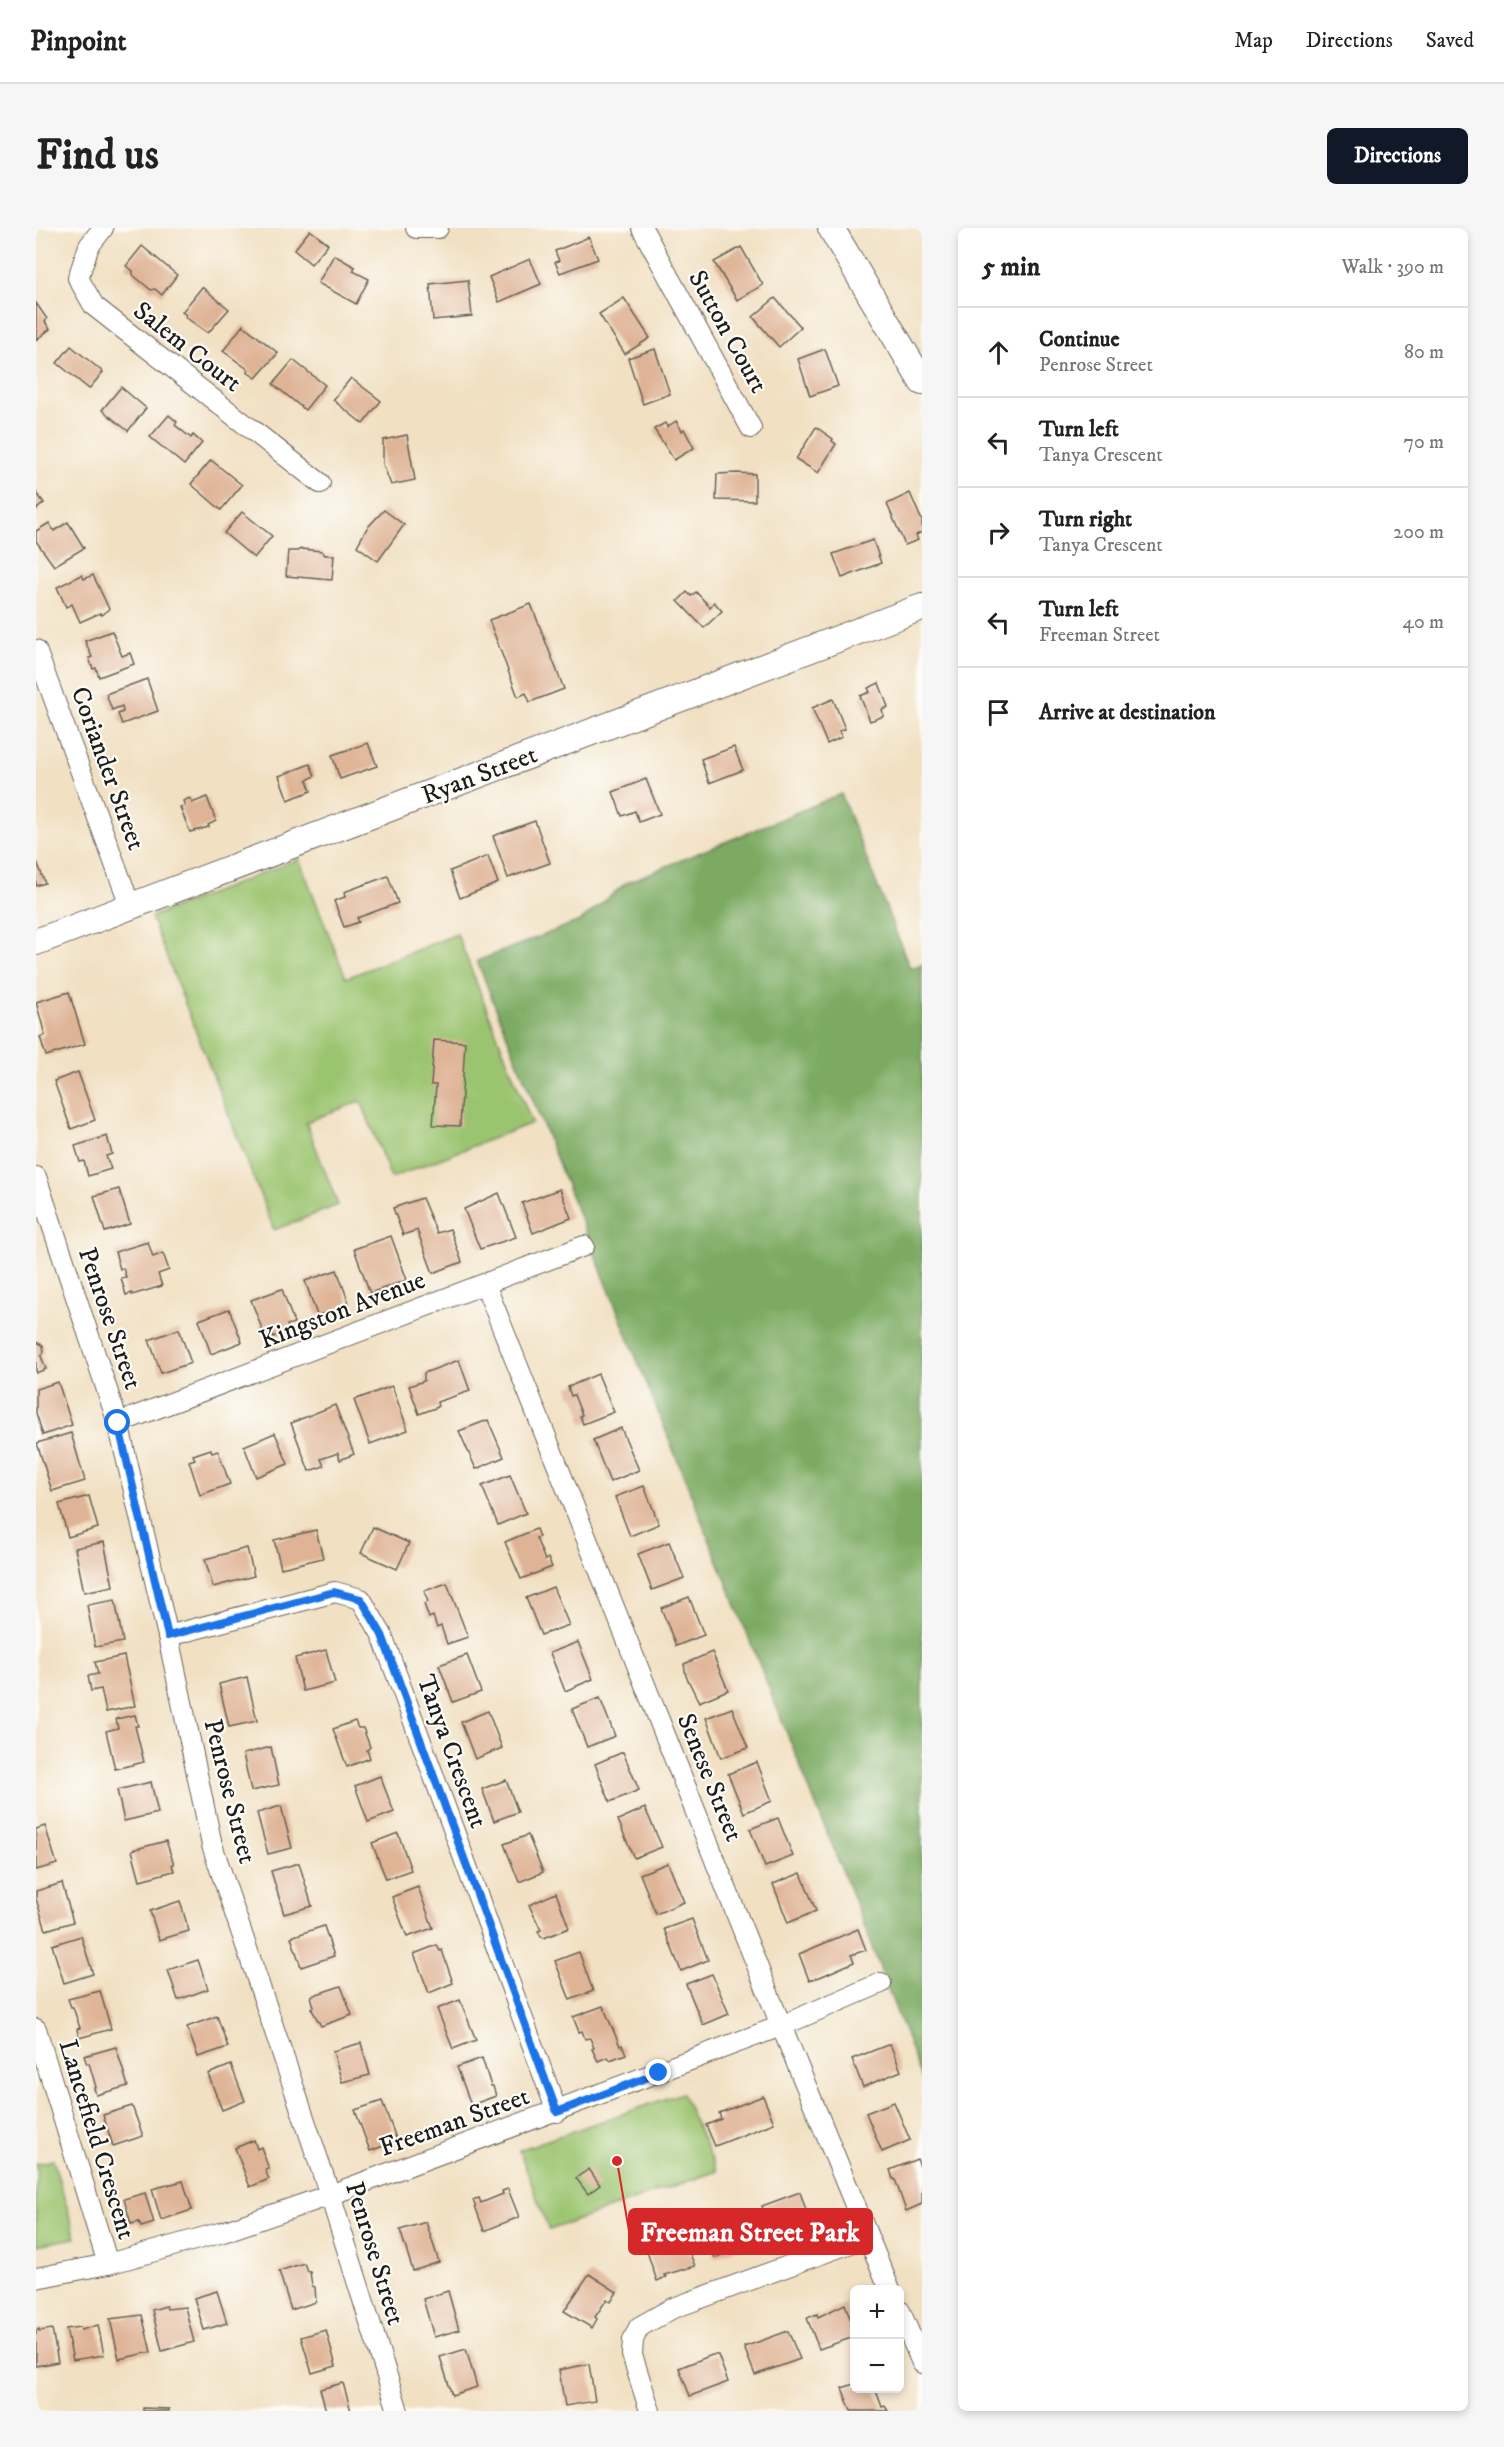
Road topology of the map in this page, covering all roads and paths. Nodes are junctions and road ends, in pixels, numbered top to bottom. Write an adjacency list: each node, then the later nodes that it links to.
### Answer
1 (104, 228): 8 (street, Salem Court)
2 (416, 228): 3 (street)
3 (438, 228)
4 (642, 228): 7 (street, Sutton Court)
5 (831, 228): 6 (street)
6 (922, 382)
7 (751, 428)
8 (320, 483)
9 (922, 607): 11 (street, Ryan Street)
10 (36, 650): 11 (street, Coriander Street)
11 (130, 905): 12 (street, Ryan Street)
12 (36, 942)
13 (36, 1177): 16 (street, Penrose Street)
14 (584, 1246): 15 (street, Kingston Avenue)
15 (485, 1284): 16 (street, Kingston Avenue); 19 (street, Senese Street)
16 (118, 1423): 17 (street, Penrose Street)
17 (168, 1636): 21 (street, Tanya Crescent); 22 (street, Penrose Street)
18 (881, 1983): 19 (street, Freeman Street)
19 (781, 2026): 21 (street, Freeman Street); 23 (street, Senese Street)
20 (36, 2029): 24 (street, Lancefield Crescent)
21 (557, 2112): 22 (street, Freeman Street)
22 (330, 2195): 24 (street, Freeman Street); 29 (street, Penrose Street)
23 (867, 2237): 26 (street, Senese Street); 30 (street)
24 (108, 2264): 25 (street, Freeman Street)
25 (36, 2278)
26 (888, 2285)
27 (904, 2320): 28 (street)
28 (922, 2363)
29 (398, 2411)
30 (650, 2411)

